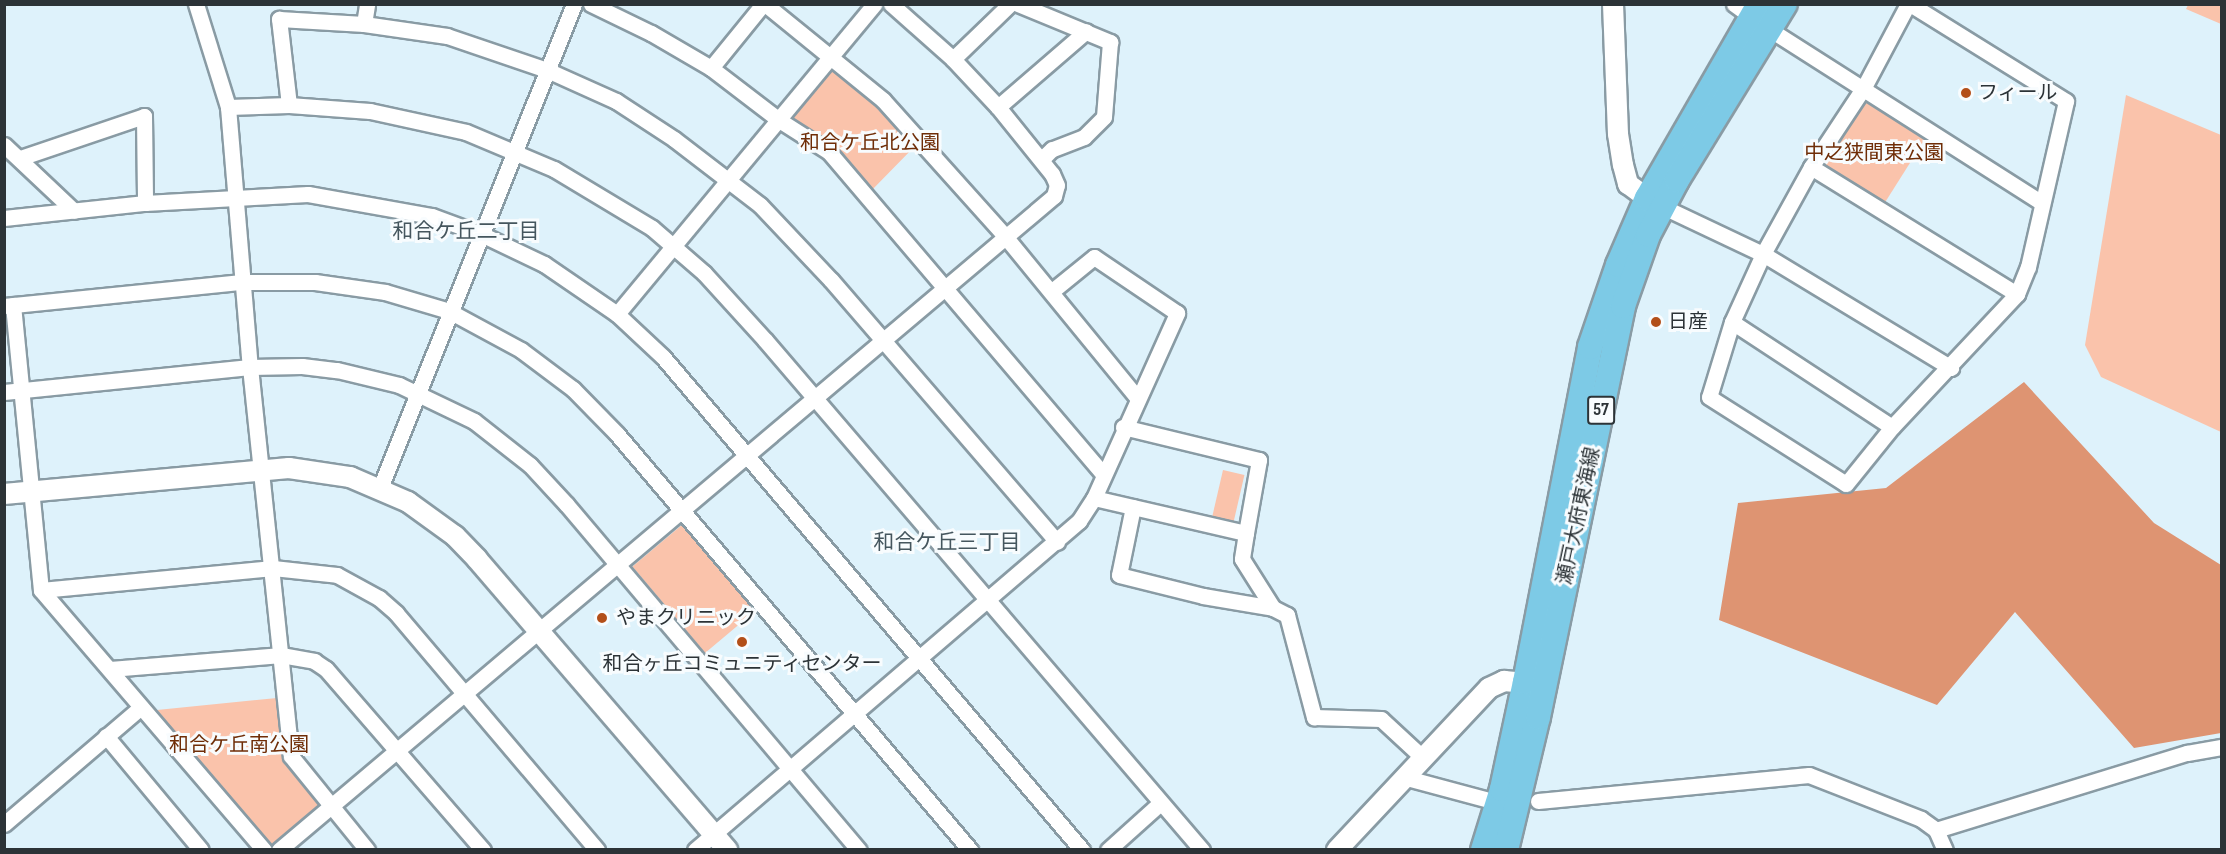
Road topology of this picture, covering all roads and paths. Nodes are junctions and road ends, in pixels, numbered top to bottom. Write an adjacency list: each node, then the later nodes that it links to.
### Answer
1 (196, 4): 22 (street)
2 (367, 4): 14 (street)
3 (574, 4): 19 (street)
4 (591, 4): 18 (street)
5 (764, 4): 16 (street); 18 (street)
6 (874, 4): 16 (street)
7 (891, 4): 17 (street)
8 (1010, 4): 17 (street)
9 (1018, 4): 15 (street)
10 (1613, 4): 34 (street)
11 (1785, 4): 13 (main road, 瀬戸大府東海線 / 57)
12 (1910, 4): 20 (street); 32 (street)
13 (1754, 14): 20 (street); 34 (main road, 瀬戸大府東海線 / 57)
14 (364, 24): 19 (street); 21 (street)
15 (1086, 31): 23 (street); 28 (street)
16 (831, 56): 24 (street); 38 (street)
17 (954, 59): 23 (street)
18 (711, 68): 24 (street)
19 (548, 70): 26 (street); 30 (street)
20 (1864, 87): 29 (street); 32 (street)
21 (289, 105): 22 (street); 26 (street)
22 (228, 107): 31 (street)
23 (998, 107): 28 (street)
24 (779, 120): 30 (street); 42 (street)
25 (4, 145): 27 (street)
26 (514, 152): 37 (street); 39 (street)
27 (20, 158): 33 (street); 35 (street)
28 (1041, 159): 38 (street)
29 (1811, 167): 40 (street); 44 (street)
30 (728, 180): 39 (street); 49 (street)
31 (235, 198): 33 (street); 37 (street); 41 (street)
32 (2041, 202): 44 (street)
33 (145, 203): 35 (street)
34 (1655, 203): 40 (street); 79 (main road, 瀬戸大府東海線 / 57)
35 (74, 211): 36 (street)
36 (4, 218)
37 (481, 234): 46 (street); 47 (street)
38 (1004, 235): 42 (street); 43 (street)
39 (673, 246): 47 (street); 56 (street)
40 (1763, 254): 48 (street); 51 (street)
41 (242, 282): 45 (street); 46 (street); 50 (street)
42 (944, 286): 49 (street); 61 (street)
43 (1051, 292): 55 (street); 55 (street)
44 (2017, 294): 51 (street)
45 (9, 305): 52 (street)
46 (449, 311): 54 (street); 67 (street)
47 (617, 314): 59 (street)
48 (1732, 322): 58 (street); 58 (street)
49 (879, 339): 56 (street); 69 (street)
50 (250, 367): 52 (street); 54 (street); 60 (street)
51 (1951, 368): 58 (street)
52 (21, 391): 53 (street); 63 (street)
53 (4, 392)
54 (418, 394): 62 (street); 70 (street)
55 (1136, 396): 57 (street)
56 (814, 397): 59 (street); 73 (street)
57 (1123, 427): 61 (street); 68 (street)
58 (1892, 427)
59 (747, 453): 67 (street); 77 (street)
60 (262, 469): 62 (street); 63 (street); 71 (street)
61 (1103, 474): 65 (street)
62 (380, 488): 75 (street)
63 (29, 492): 64 (street); 72 (street)
64 (4, 494)
65 (1094, 498): 66 (street); 69 (street)
66 (1133, 507): 68 (street); 74 (street)
67 (678, 509): 70 (street); 82 (street)
68 (1246, 533): 74 (street)
69 (1057, 542): 73 (street)
70 (617, 565): 75 (street); 87 (street)
71 (273, 568): 72 (street); 76 (street); 80 (street)
72 (41, 590): 78 (street)
73 (987, 600): 77 (street); 91 (street)
74 (1274, 608): 86 (street)
75 (539, 632): 80 (street); 95 (street)
76 (281, 654): 78 (street); 85 (street); 92 (street)
77 (920, 658): 82 (street); 106 (street)
78 (110, 669): 81 (street)
79 (1535, 684): 86 (street); 110 (main road, 瀬戸大府東海線 / 57); 111 (main road, 瀬戸大府東海線 / 57)
80 (464, 694): 85 (street); 101 (street)
81 (141, 707): 83 (street); 97 (street)
82 (854, 714): 87 (street); 105 (street)
83 (106, 736): 93 (street); 96 (street)
84 (2222, 747): 94 (street)
85 (397, 750): 92 (street); 100 (street)
86 (1422, 757): 88 (street)
87 (790, 768): 95 (street); 104 (street)
88 (1403, 777): 89 (street); 109 (street)
89 (1485, 799)
90 (1538, 801): 94 (street)
91 (1159, 804): 107 (street); 108 (street)
92 (329, 806): 98 (street); 99 (street)
93 (4, 824)
94 (1936, 830): 112 (street)
95 (714, 834): 102 (street); 103 (street)
96 (201, 849)
97 (264, 849)
98 (279, 849)
99 (367, 849)
100 (483, 849)
101 (597, 849)
102 (695, 849)
103 (727, 849)
104 (859, 849)
105 (970, 849)
106 (1082, 849)
107 (1108, 849)
108 (1202, 849)
109 (1337, 849)
110 (1483, 849)
111 (1506, 849)
112 (1945, 849)

